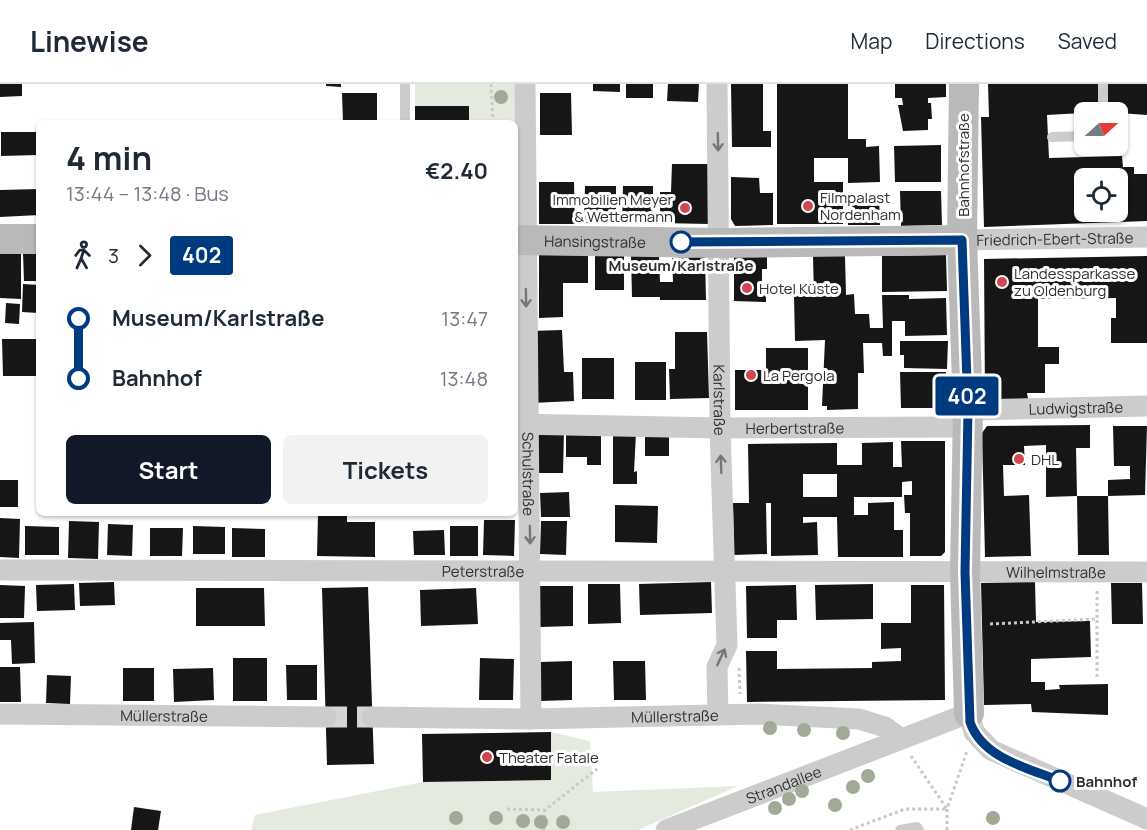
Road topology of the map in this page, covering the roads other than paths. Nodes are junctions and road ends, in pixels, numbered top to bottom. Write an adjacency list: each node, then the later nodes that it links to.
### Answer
1 (405, 84): 7 (lane)
2 (525, 84): 13 (street, Schulstraße)
3 (717, 84): 15 (street, Karlstraße, one-way to 15)
4 (964, 84): 14 (street, Bahnhofstraße)
5 (1103, 84): 6 (lane)
6 (1103, 102)
7 (405, 120)
8 (1074, 136): 9 (lane)
9 (1052, 137)
10 (1147, 237): 14 (street, Friedrich-Ebert-Straße)
11 (0, 239): 12 (street)
12 (36, 239)
13 (520, 240): 15 (street, Hansingstraße); 18 (street, Schulstraße, one-way to 18)
14 (962, 240): 15 (street, Hansingstraße); 17 (street, Bahnhofstraße)
15 (720, 243): 19 (street, Karlstraße)
16 (1147, 406): 17 (street, Ludwigstraße)
17 (968, 418): 19 (street, Herbertstraße); 22 (street, Bahnhofstraße)
18 (521, 424): 19 (street, Herbertstraße); 20 (street, Schulstraße, one-way to 20)
19 (720, 428): 24 (street, Karlstraße, one-way to 19)
20 (531, 569): 21 (street, Peterstraße); 24 (street, Peterstraße); 29 (street, Schulstraße)
21 (0, 570)
22 (965, 572): 23 (street, Wilhelmstraße); 24 (street, Peterstraße); 30 (street, Bahnhofstraße)
23 (1147, 572)
24 (725, 573): 26 (street, Karlstraße, one-way to 24)
25 (0, 714): 27 (street, Müllerstraße)
26 (718, 715): 29 (street, Müllerstraße); 31 (street, Müllerstraße)
27 (326, 717)
28 (372, 717): 29 (street, Müllerstraße)
29 (531, 719)
30 (971, 723): 31 (street); 32 (street)
31 (900, 738): 33 (street, Strandallee)
32 (1147, 819)
33 (671, 829)
34 (900, 830): 35 (lane)
35 (919, 830)

